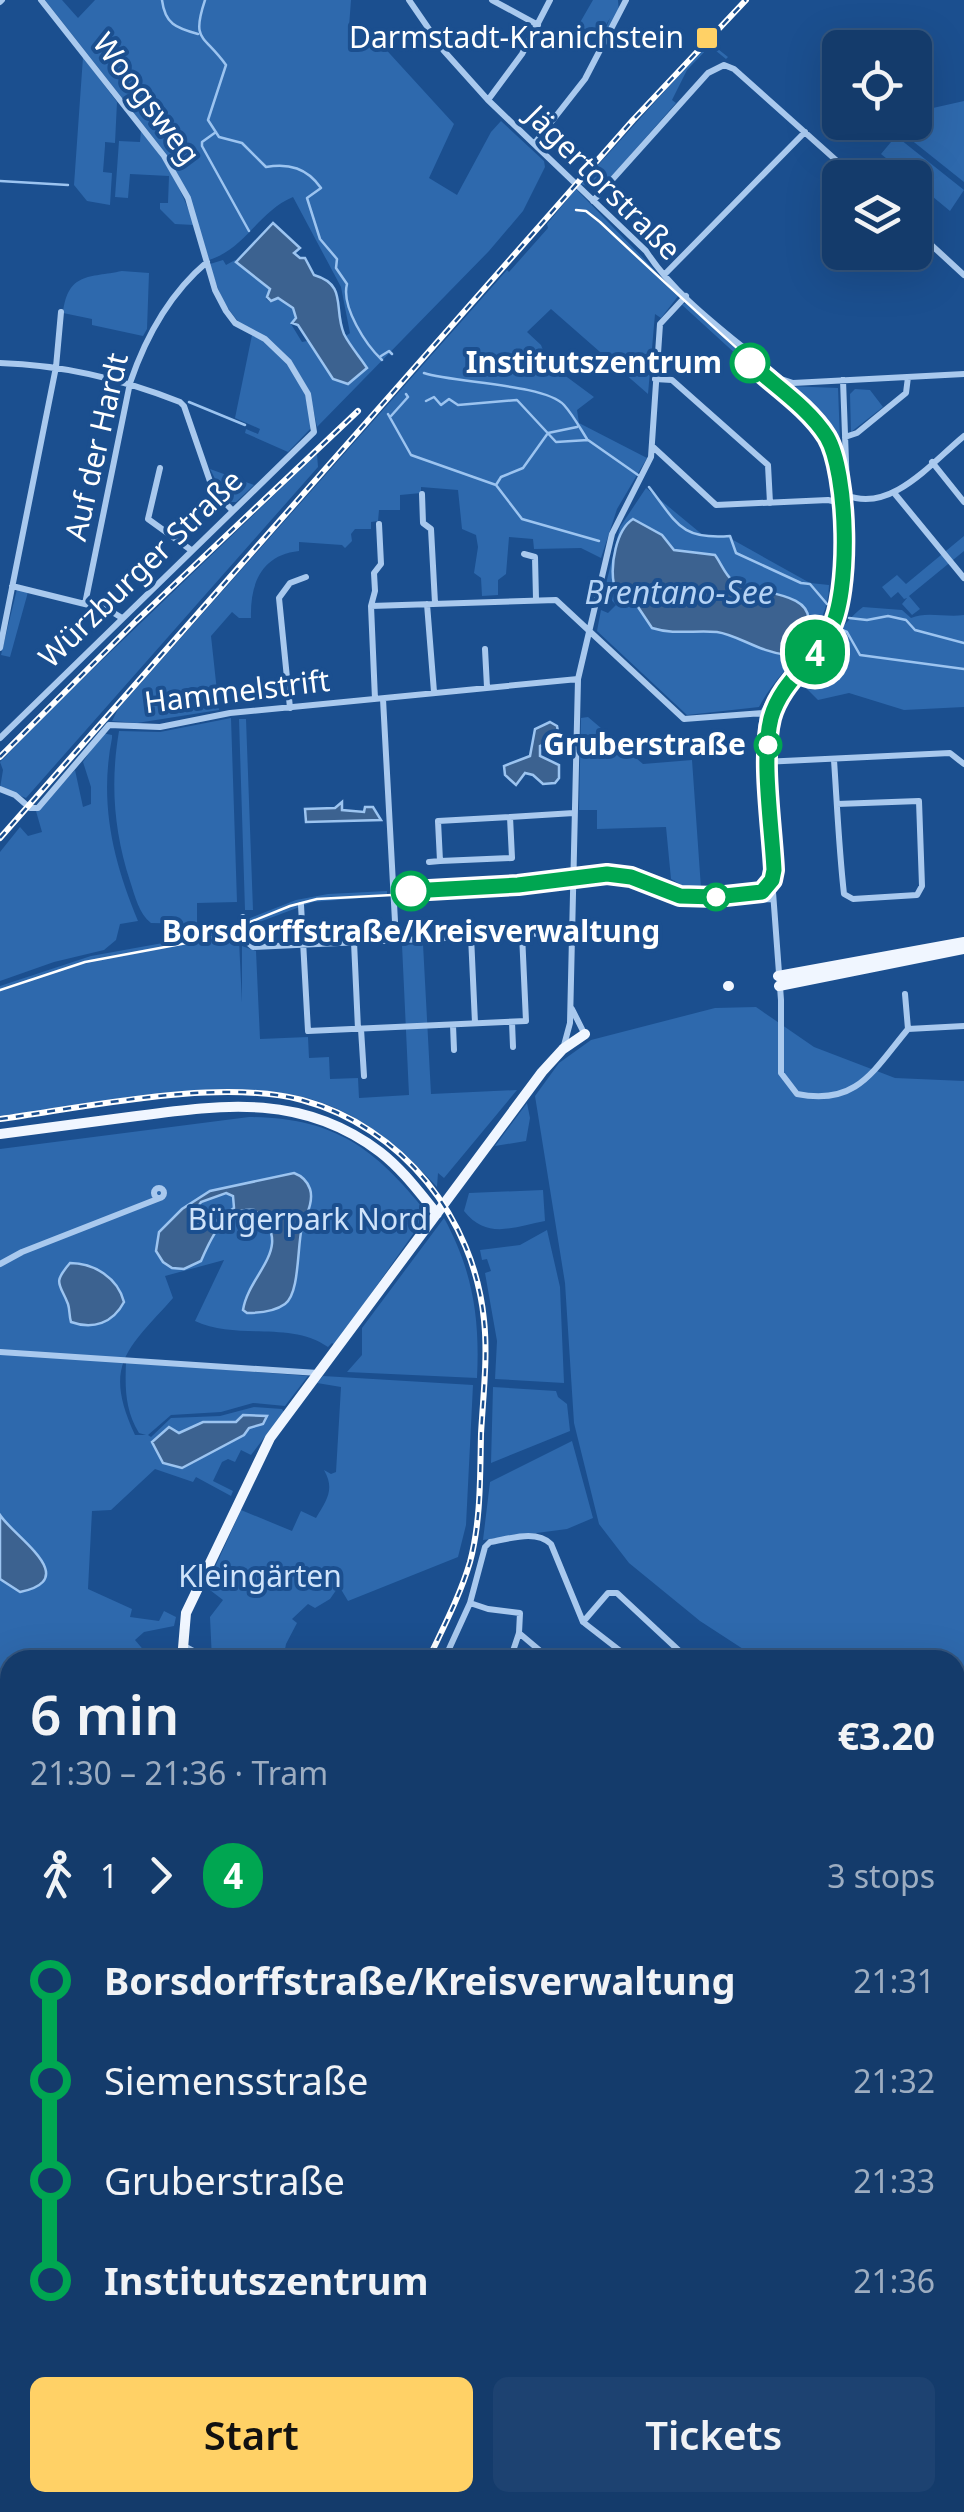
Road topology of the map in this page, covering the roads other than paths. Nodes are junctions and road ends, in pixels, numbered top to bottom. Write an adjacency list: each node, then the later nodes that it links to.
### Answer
1 (42, 0): 13 (street, Woogsweg)
2 (409, 0): 7 (street, Jägertorstraße)
3 (492, 0): 6 (street)
4 (550, 0): 6 (street)
5 (626, 0): 9 (street)
6 (538, 25): 7 (street)
7 (488, 100): 9 (street, Jägertorstraße)
8 (805, 132): 10 (street); 11 (street); 15 (street)
9 (534, 144): 11 (street, Jägertorstraße)
10 (836, 160)
11 (593, 201): 15 (street, Jägertorstraße)
12 (932, 245): 14 (street)
13 (207, 262): 24 (street, Auf der Hardt); 25 (street, Woogsweg)
14 (964, 274)
15 (664, 275): 16 (street, Jägertorstraße)
16 (686, 296): 22 (street, Jägertorstraße); 23 (street)
17 (61, 312): 19 (street)
18 (0, 363): 19 (street)
19 (56, 368): 24 (street); 43 (street)
20 (964, 374): 21 (street)
21 (908, 377): 23 (street); 27 (street)
22 (655, 380): 28 (street, Jägertorstraße); 36 (street)
23 (844, 380): 27 (street)
24 (130, 383): 37 (street); 45 (street, Auf der Hardt)
25 (314, 432): 37 (street, Würzburger Straße)
26 (964, 436): 29 (street)
27 (845, 437): 33 (street)
28 (652, 446): 36 (street); 49 (street, Jägertorstraße)
29 (932, 462): 32 (street); 35 (street)
30 (160, 468): 39 (street)
31 (422, 494): 46 (street)
32 (894, 494): 33 (street); 42 (street)
33 (846, 495): 34 (street)
34 (838, 502): 36 (street); 57 (street)
35 (964, 502)
36 (770, 503)
37 (232, 510): 39 (street, Würzburger Straße)
38 (379, 524): 47 (street)
39 (191, 550): 48 (street, Würzburger Straße)
40 (524, 554): 44 (street)
41 (306, 577): 56 (street)
42 (964, 578)
43 (12, 586): 45 (street); 50 (street)
44 (536, 598): 46 (street); 49 (street)
45 (85, 604): 48 (street)
46 (431, 604): 47 (street); 54 (street)
47 (371, 606): 55 (street)
48 (122, 618): 58 (street, Würzburger Straße)
49 (591, 632): 52 (street, Jägertorstraße); 57 (street)
50 (0, 648)
51 (486, 649): 53 (street)
52 (578, 678): 53 (street, Hammelstrift); 64 (street, Jägertorstraße)
53 (487, 687): 54 (street, Hammelstrift)
54 (434, 692): 55 (street, Hammelstrift)
55 (379, 699): 56 (street, Hammelstrift); 76 (street)
56 (290, 708): 62 (street, Hammelstrift)
57 (762, 714): 60 (street)
58 (0, 738)
59 (834, 760): 60 (street); 61 (street); 63 (street)
60 (763, 762): 70 (street)
61 (964, 764)
62 (0, 789)
63 (837, 804): 63 (street)
64 (574, 813): 65 (street); 68 (street, Jägertorstraße)
65 (510, 817): 67 (street); 67 (street)
66 (429, 862): 67 (street)
67 (440, 862)
68 (573, 873): 69 (street, Jägertorstraße); 70 (street)
69 (573, 883): 70 (street); 73 (street, Jägertorstraße)
70 (772, 895): 80 (street)
71 (300, 905): 78 (street)
72 (244, 917): 78 (street)
73 (572, 932): 74 (street); 82 (street, Jägertorstraße)
74 (522, 934): 75 (street); 83 (street)
75 (471, 936): 76 (street); 84 (street)
76 (396, 940): 77 (street)
77 (354, 942): 78 (street); 88 (street)
78 (304, 945): 88 (street)
79 (964, 946): 80 (main road)
80 (778, 981): 89 (street)
81 (904, 994): 89 (street)
82 (570, 1001): 87 (street, Jägertorstraße); 90 (street, Jägertorstraße)
83 (512, 1022): 84 (street); 91 (street)
84 (475, 1023): 85 (street)
85 (453, 1024): 88 (street); 93 (street)
86 (964, 1026): 89 (street)
87 (570, 1028): 90 (street, Jägertorstraße); 92 (street, Jägertorstraße)
88 (359, 1029): 94 (street)
89 (908, 1029)
90 (580, 1037): 92 (main road)
91 (513, 1048)
92 (563, 1048): 97 (main road)
93 (454, 1050)
94 (364, 1076)
95 (0, 1134): 97 (main road)
96 (160, 1198): 98 (street)
97 (437, 1214): 100 (main road)
98 (0, 1264)
99 (0, 1352): 100 (street)
100 (318, 1373): 104 (main road)
101 (470, 1603): 102 (street); 103 (street); 107 (street)
102 (583, 1622): 110 (street); 111 (street)
103 (519, 1633): 108 (street); 109 (street)
104 (182, 1645): 105 (main road); 106 (street)
105 (182, 1650)
106 (191, 1650)
107 (449, 1650)
108 (513, 1650)
109 (539, 1650)
110 (619, 1650)
111 (678, 1650)

